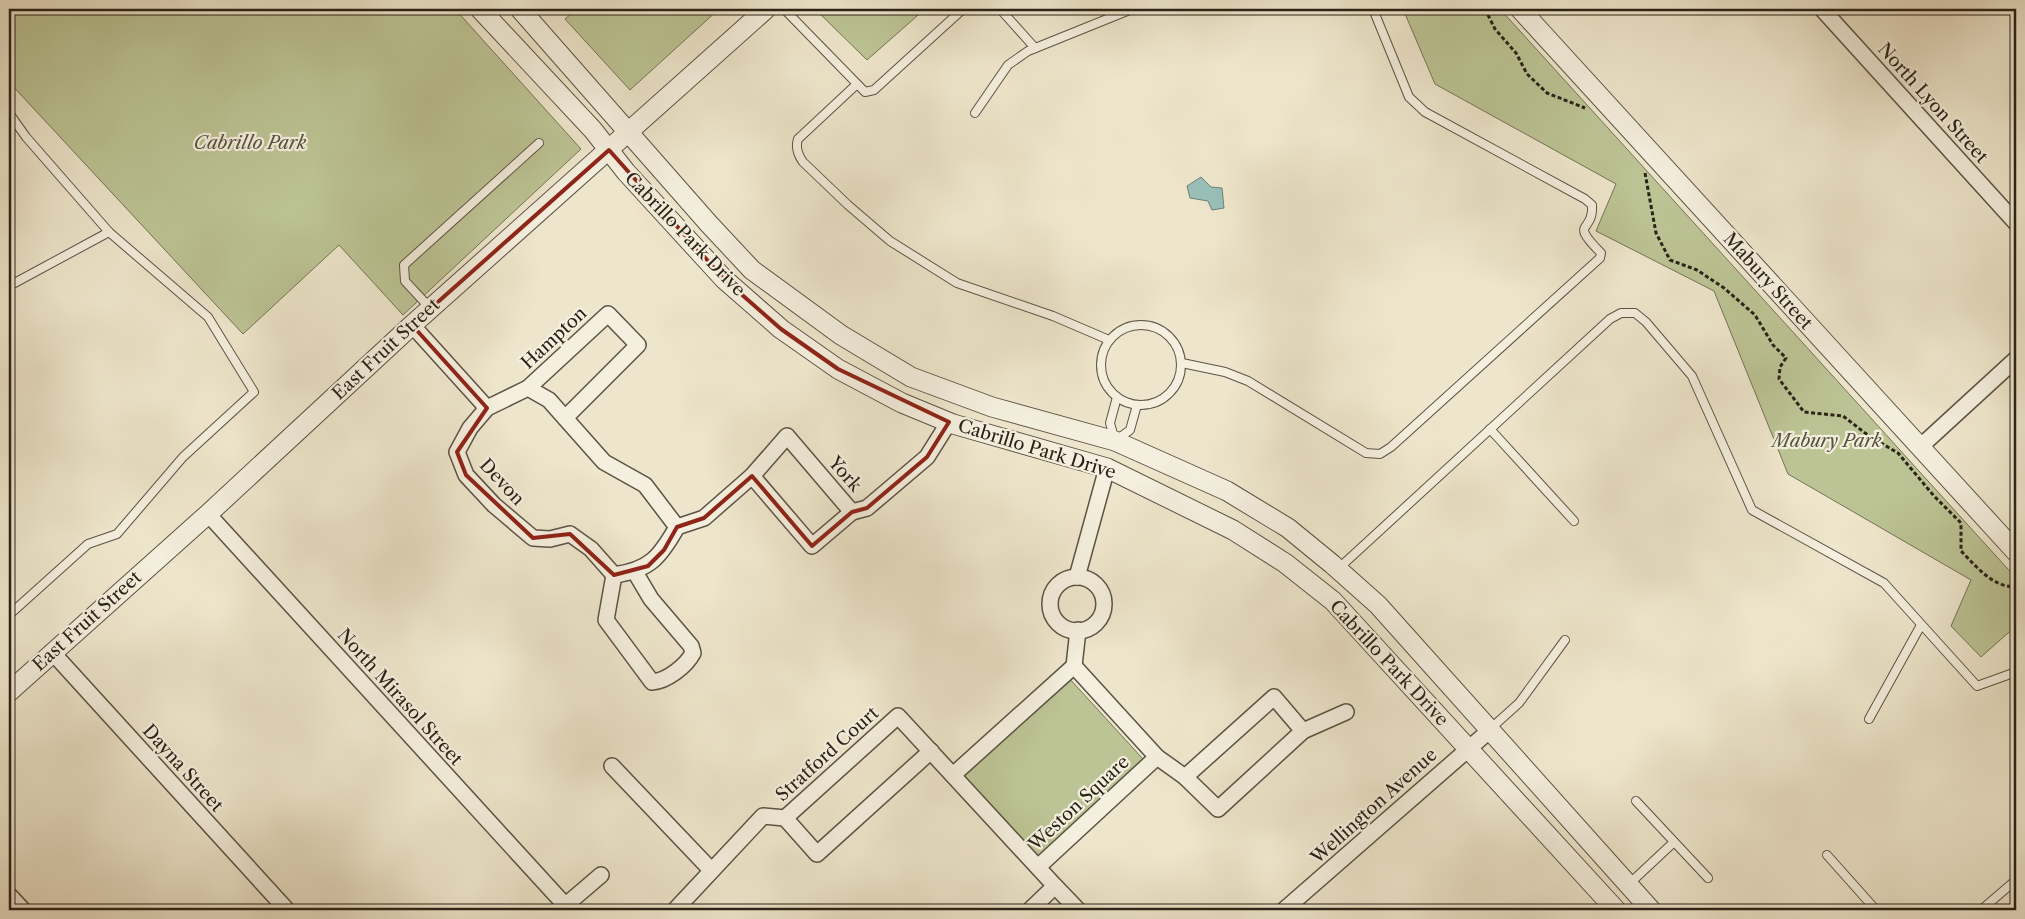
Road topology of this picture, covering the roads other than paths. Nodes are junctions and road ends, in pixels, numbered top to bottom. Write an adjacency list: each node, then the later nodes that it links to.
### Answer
1 (480, 9): 17 (street, Cabrillo Park Drive)
2 (520, 9): 15 (street, Cabrillo Park Drive)
3 (766, 9): 15 (street, East Fruit Street)
4 (784, 9): 12 (lane)
5 (963, 9): 12 (lane)
6 (1000, 9): 11 (lane)
7 (1132, 9): 11 (lane)
8 (1373, 9): 25 (lane)
9 (1520, 9): 34 (street, Mabury Street)
10 (1822, 9): 18 (street, North Lyon Street)
11 (1035, 48): 14 (lane)
12 (857, 84): 23 (lane)
13 (9, 113): 19 (lane)
14 (975, 113)
15 (629, 132): 17 (street, East Fruit Street); 33 (street, Cabrillo Park Drive)
16 (539, 143): 21 (lane)
17 (609, 150): 21 (street, East Fruit Street); 31 (street, Cabrillo Park Drive)
18 (2016, 223)
19 (109, 232): 20 (lane); 46 (lane)
20 (9, 286)
21 (430, 308): 22 (street, East Fruit Street)
22 (412, 324): 29 (street); 38 (street, East Fruit Street)
23 (1109, 340): 25 (lane); 27 (lane)
24 (2016, 359): 34 (street)
25 (1182, 364): 28 (lane)
26 (528, 388): 29 (street); 30 (street); 30 (street, Hampton)
27 (1117, 397): 28 (lane); 33 (lane)
28 (1138, 405): 33 (lane)
29 (488, 408): 44 (street, Devon)
30 (565, 418): 40 (street)
31 (949, 422): 35 (street, Cabrillo Park Drive); 37 (street)
32 (1490, 429): 39 (lane); 42 (lane); 47 (lane)
33 (1115, 441): 42 (street, Cabrillo Park Drive)
34 (1920, 447): 41 (street, Mabury Street)
35 (1107, 468): 45 (street); 58 (street, Cabrillo Park Drive)
36 (752, 476): 37 (street, York); 37 (street, York); 40 (street, York)
37 (852, 512)
38 (208, 514): 50 (street, East Fruit Street); 76 (street, North Mirasol Street)
39 (1574, 521)
40 (678, 527): 43 (street)
41 (2016, 552)
42 (1338, 568): 56 (street, Cabrillo Park Drive)
43 (635, 572): 44 (street); 44 (street)
44 (614, 575)
45 (1077, 577): 48 (street); 48 (street)
46 (9, 615)
47 (1920, 625): 52 (lane); 55 (lane)
48 (1078, 630): 51 (street)
49 (1565, 640): 56 (lane)
50 (52, 652): 53 (street, East Fruit Street); 78 (street, Dayna Street)
51 (1074, 666): 60 (street, Weston Square); 62 (street)
52 (2016, 672)
53 (9, 692)
54 (1346, 712): 57 (street)
55 (1869, 719)
56 (1489, 731): 58 (street, Wellington Avenue); 73 (street, Cabrillo Park Drive)
57 (1303, 732): 63 (street); 63 (street)
58 (1468, 747): 82 (street, Wellington Avenue); 83 (street, Cabrillo Park Drive)
59 (931, 751): 62 (street, Stratford Court); 65 (street, Stratford Court); 65 (street, Stratford Court)
60 (1157, 757): 63 (street); 68 (street, Weston Square)
61 (612, 766): 69 (street)
62 (954, 775): 68 (street, Weston Square)
63 (1185, 777)
64 (1636, 801): 66 (lane)
65 (785, 818): 69 (street)
66 (1674, 842): 71 (lane); 73 (lane)
67 (1827, 855): 85 (lane)
68 (1038, 867): 74 (street)
69 (711, 870): 79 (street)
70 (601, 875): 76 (street)
71 (1708, 878)
72 (2016, 880): 86 (lane)
73 (1628, 885): 84 (street, Cabrillo Park Drive)
74 (1056, 886): 80 (street); 81 (street)
75 (9, 895): 77 (street)
76 (563, 908)
77 (23, 910)
78 (287, 910)
79 (675, 910)
80 (1030, 910)
81 (1078, 910)
82 (1286, 910)
83 (1616, 910)
84 (1651, 910)
85 (1876, 910)
86 (1981, 910)

